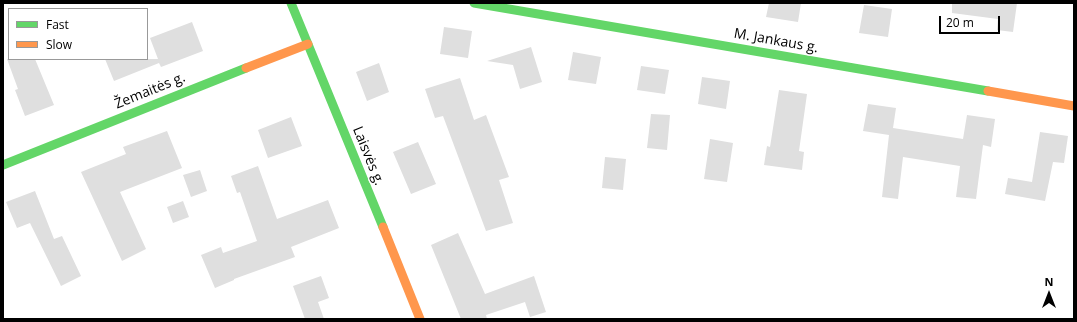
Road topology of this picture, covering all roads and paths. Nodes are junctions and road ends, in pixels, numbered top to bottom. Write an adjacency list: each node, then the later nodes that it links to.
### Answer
1 (291, 3): 3 (street, Laisvės g.)
2 (474, 3): 4 (street, M. Jankaus g.)
3 (308, 44): 5 (street, Žemaitės g.); 6 (street, Laisvės g.)
4 (1074, 106)
5 (3, 165)
6 (420, 319)

